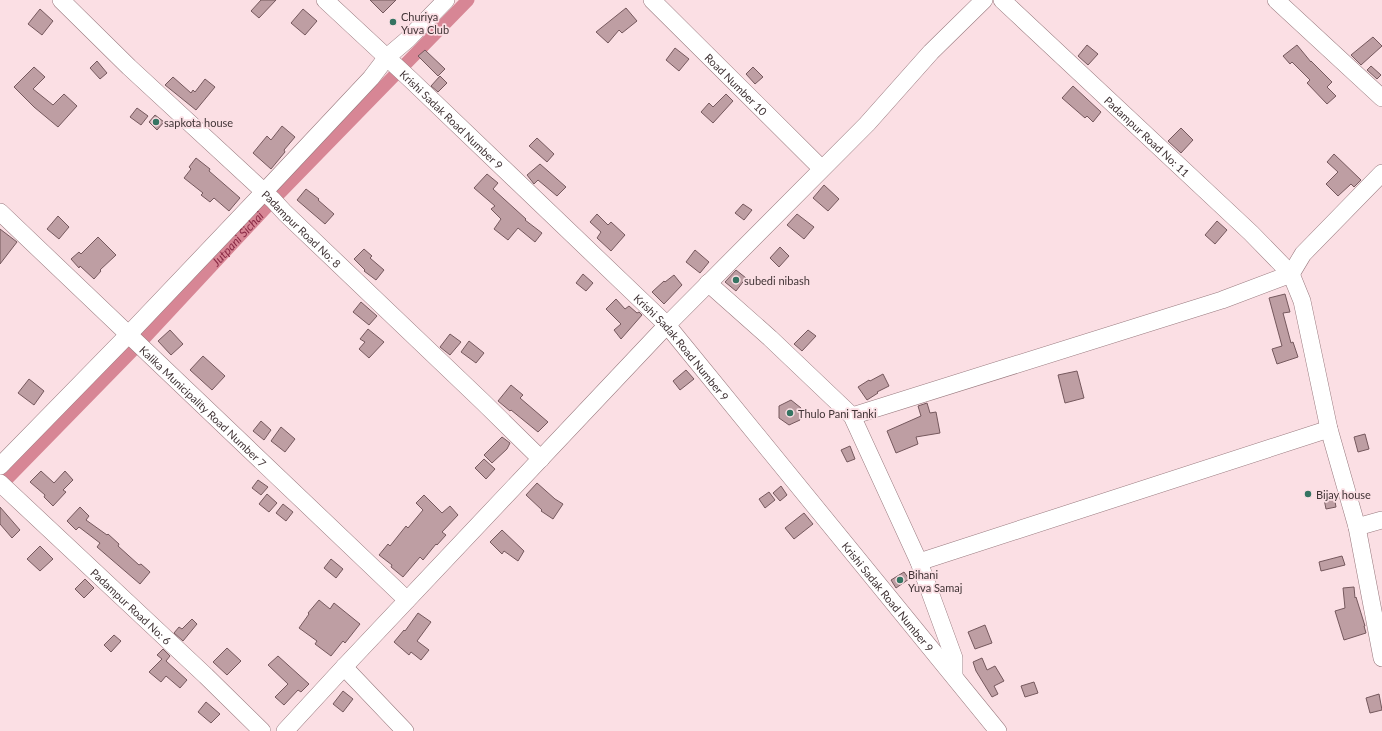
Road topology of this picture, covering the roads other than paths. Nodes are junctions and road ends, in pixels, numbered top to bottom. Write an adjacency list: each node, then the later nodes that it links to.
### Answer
1 (61, 0): 12 (street, Padampur Road No: 8)
2 (325, 0): 8 (street, Krishi Sadak Road Number 9)
3 (446, 0): 8 (street)
4 (652, 0): 10 (street, Road Number 10)
5 (984, 0): 10 (street)
6 (1002, 0): 14 (street, Padampur Road No: 11)
7 (1276, 0): 9 (street)
8 (388, 57): 12 (street); 16 (street, Krishi Sadak Road Number 9)
9 (1382, 98)
10 (821, 168): 15 (street)
11 (1382, 174): 14 (street)
12 (264, 192): 17 (street); 20 (street, Padampur Road No: 8)
13 (0, 212): 17 (street, Kalika Municipality Road Number 7)
14 (1291, 274): 18 (street); 19 (street)
15 (708, 282): 16 (street); 18 (street)
16 (666, 325): 20 (street); 29 (street, Krishi Sadak Road Number 9)
17 (128, 335): 21 (street); 26 (street, Kalika Municipality Road Number 7)
18 (852, 416): 25 (street)
19 (1329, 429): 24 (street); 25 (street)
20 (541, 459): 26 (street)
21 (0, 466)
22 (0, 483): 30 (street, Padampur Road No: 6)
23 (1382, 520): 24 (street)
24 (1357, 527): 27 (street)
25 (919, 562): 29 (street)
26 (407, 600): 28 (street)
27 (1382, 658)
28 (344, 668): 31 (street); 32 (street)
29 (954, 676): 33 (street, Krishi Sadak Road Number 9)
30 (262, 731)
31 (285, 731)
32 (405, 731)
33 (998, 731)

